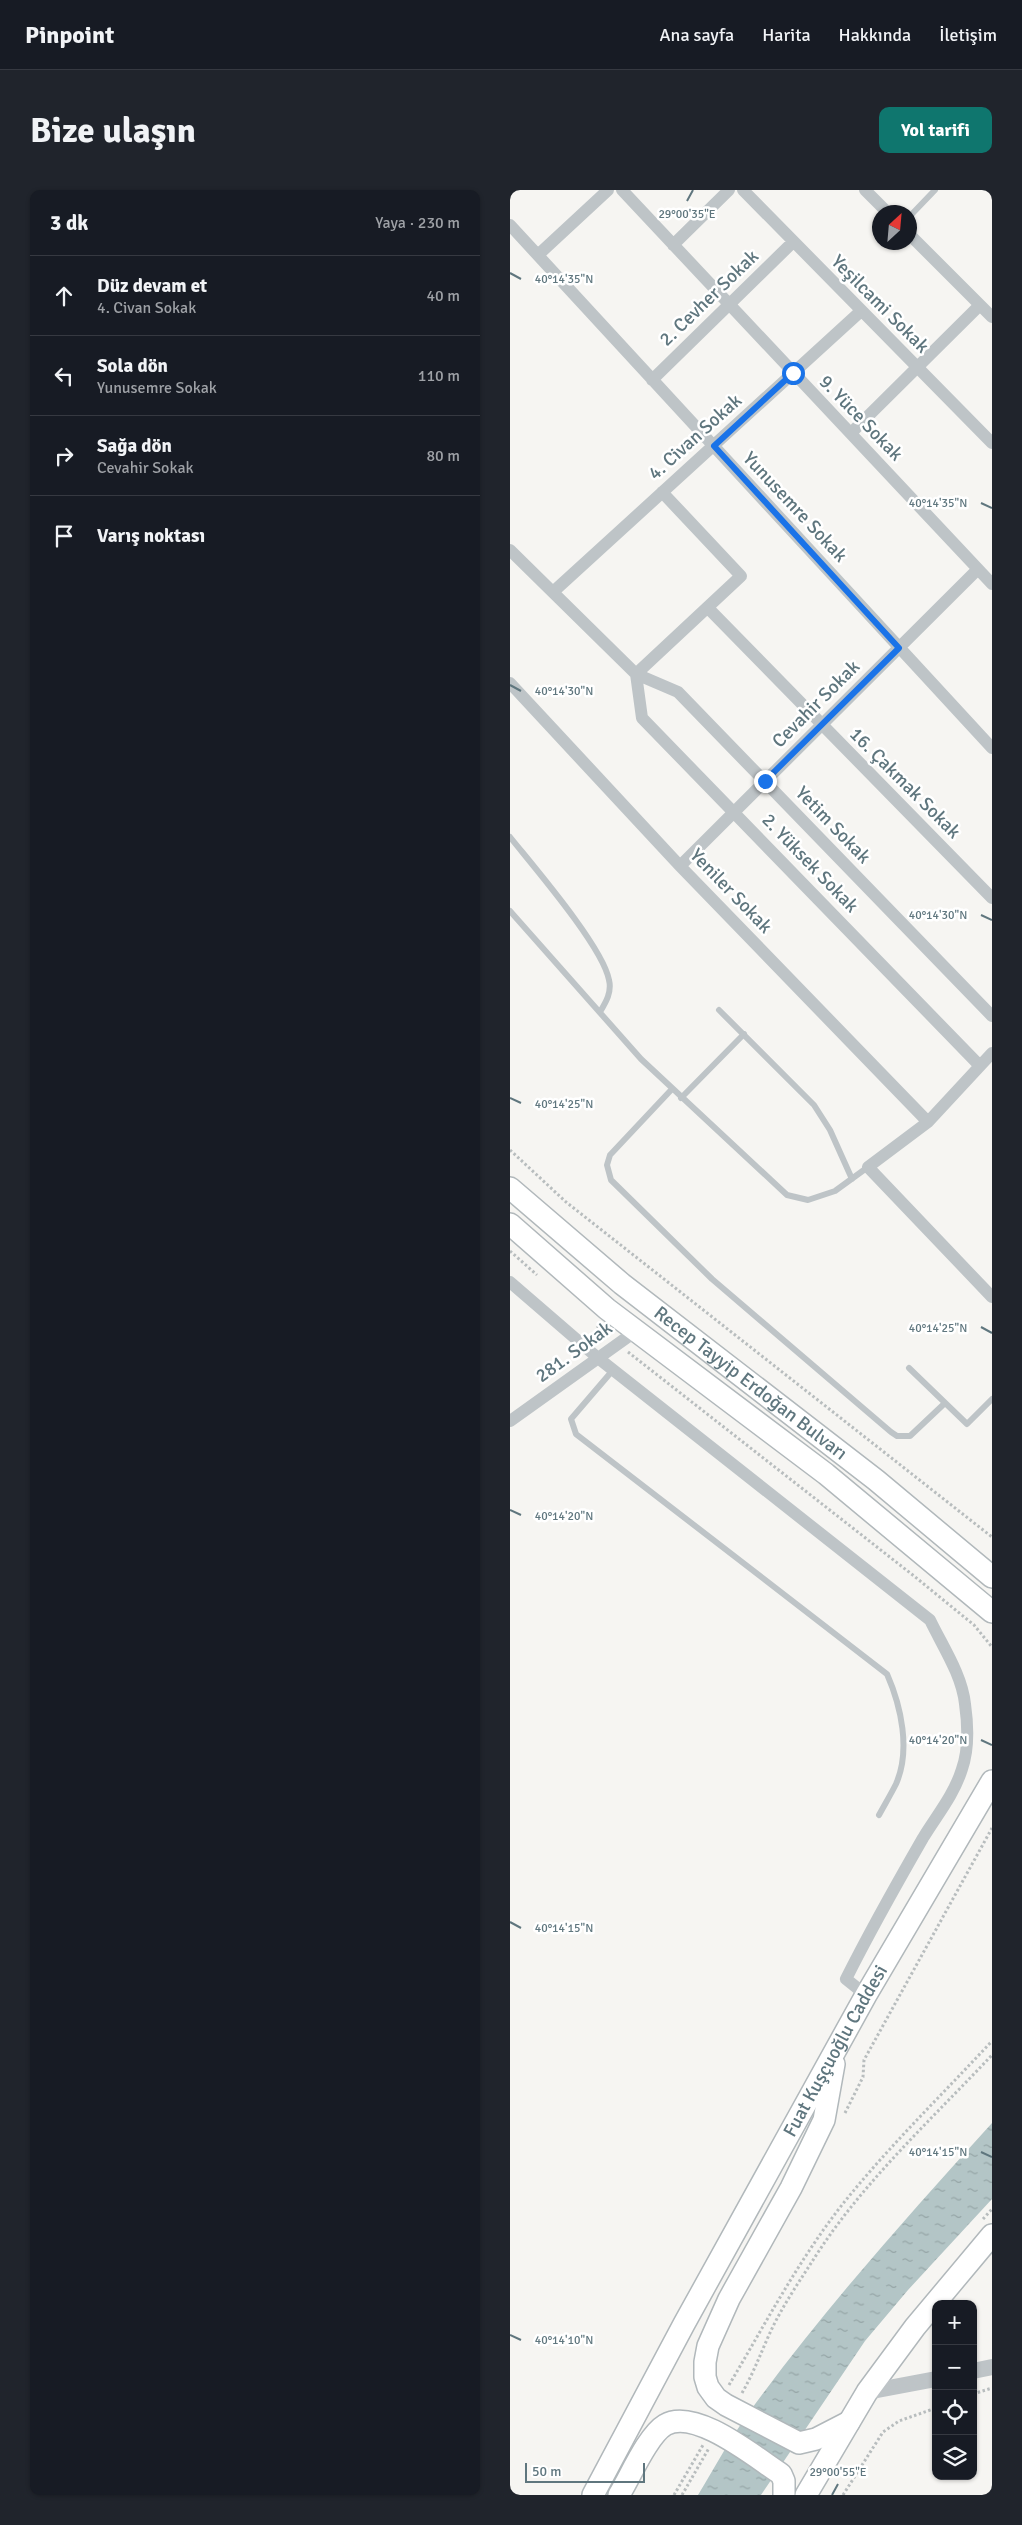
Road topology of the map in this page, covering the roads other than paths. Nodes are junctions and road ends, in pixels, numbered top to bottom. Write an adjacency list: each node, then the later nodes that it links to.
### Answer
1 (608, 190): 13 (street)
2 (622, 190): 12 (street, 9. Yüce Sokak)
3 (728, 190): 12 (street)
4 (743, 190): 10 (street, Yeşilcami Sokak)
5 (865, 190): 7 (street)
6 (935, 190): 8 (lane)
7 (880, 205)
8 (917, 209)
9 (510, 225): 13 (street, Yunusemre Sokak)
10 (792, 242): 14 (street, 2. Cevher Sokak); 16 (street, Yeşilcami Sokak)
11 (917, 242): 15 (street)
12 (673, 245): 14 (street, 9. Yüce Sokak)
13 (538, 255): 20 (street, Yunusemre Sokak)
14 (730, 305): 19 (street, 9. Yüce Sokak); 20 (street, 2. Cevher Sokak)
15 (980, 305): 17 (street); 18 (street)
16 (861, 311): 18 (street, Yeşilcami Sokak); 19 (street, 4. Civan Sokak)
17 (992, 317)
18 (918, 368): 21 (street); 22 (street, Yeşilcami Sokak)
19 (793, 373): 21 (street, 9. Yüce Sokak); 23 (street, 4. Civan Sokak)
20 (652, 380): 23 (street, Yunusemre Sokak)
21 (850, 433): 26 (street, 9. Yüce Sokak)
22 (992, 443)
23 (714, 446): 24 (street, 4. Civan Sokak); 30 (street, Yunusemre Sokak)
24 (662, 492): 28 (street, 4. Civan Sokak); 29 (street)
25 (510, 550): 28 (street)
26 (978, 569): 27 (street, 9. Yüce Sokak); 30 (street, Cevahir Sokak)
27 (992, 584)
28 (553, 592): 31 (street)
29 (708, 608): 31 (street); 33 (street, 16. Çakmak Sokak)
30 (899, 648): 33 (street, Cevahir Sokak); 34 (street, Yunusemre Sokak)
31 (636, 674): 35 (street, Yetim Sokak); 36 (street, 2. Yüksek Sokak)
32 (510, 683): 38 (street, Yeniler Sokak)
33 (822, 725): 35 (street, Cevahir Sokak); 39 (street, 16. Çakmak Sokak)
34 (992, 748)
35 (765, 781): 36 (street, Cevahir Sokak); 43 (street, Yetim Sokak)
36 (734, 812): 38 (street, Cevahir Sokak); 46 (street, 2. Yüksek Sokak)
37 (511, 841): 42 (lane)
38 (680, 866): 49 (street, Yeniler Sokak)
39 (992, 898)
40 (510, 911): 42 (lane)
41 (719, 1010): 44 (lane)
42 (600, 1012): 47 (lane)
43 (992, 1016)
44 (744, 1034): 48 (lane); 51 (lane)
45 (992, 1054): 46 (street)
46 (980, 1066): 49 (street)
47 (672, 1089): 48 (lane); 61 (lane)
48 (681, 1098): 51 (lane)
49 (928, 1122): 50 (street)
50 (868, 1167): 51 (lane); 55 (street)
51 (852, 1179)
52 (510, 1188): 63 (main road, Recep Tayyip Erdoğan Bulvarı)
53 (510, 1224): 56 (main road, Recep Tayyip Erdoğan Bulvarı)
54 (510, 1282): 57 (street)
55 (992, 1297)
56 (636, 1331): 57 (street, 281. Sokak); 64 (main road, Recep Tayyip Erdoğan Bulvarı)
57 (598, 1358): 59 (street); 62 (street, 281. Sokak)
58 (908, 1368): 61 (lane)
59 (613, 1370): 66 (lane); 67 (street)
60 (992, 1399): 61 (lane)
61 (945, 1403)
62 (510, 1421)
63 (992, 1577)
64 (991, 1616)
65 (992, 1781): 67 (main road, Fuat Kuşçuoğlu Caddesi)
66 (879, 1815)
67 (866, 1995): 68 (main road, Fuat Kuşçuoğlu Caddesi)
68 (837, 2046): 74 (main road); 75 (main road, Fuat Kuşçuoğlu Caddesi)
69 (992, 2235): 73 (main road)
70 (992, 2367): 71 (street)
71 (977, 2370)
72 (932, 2380): 73 (street)
73 (868, 2392): 74 (main road)
74 (849, 2422): 78 (main road)
75 (593, 2495)
76 (619, 2495): 77 (main road)
77 (784, 2495)
78 (806, 2495)

